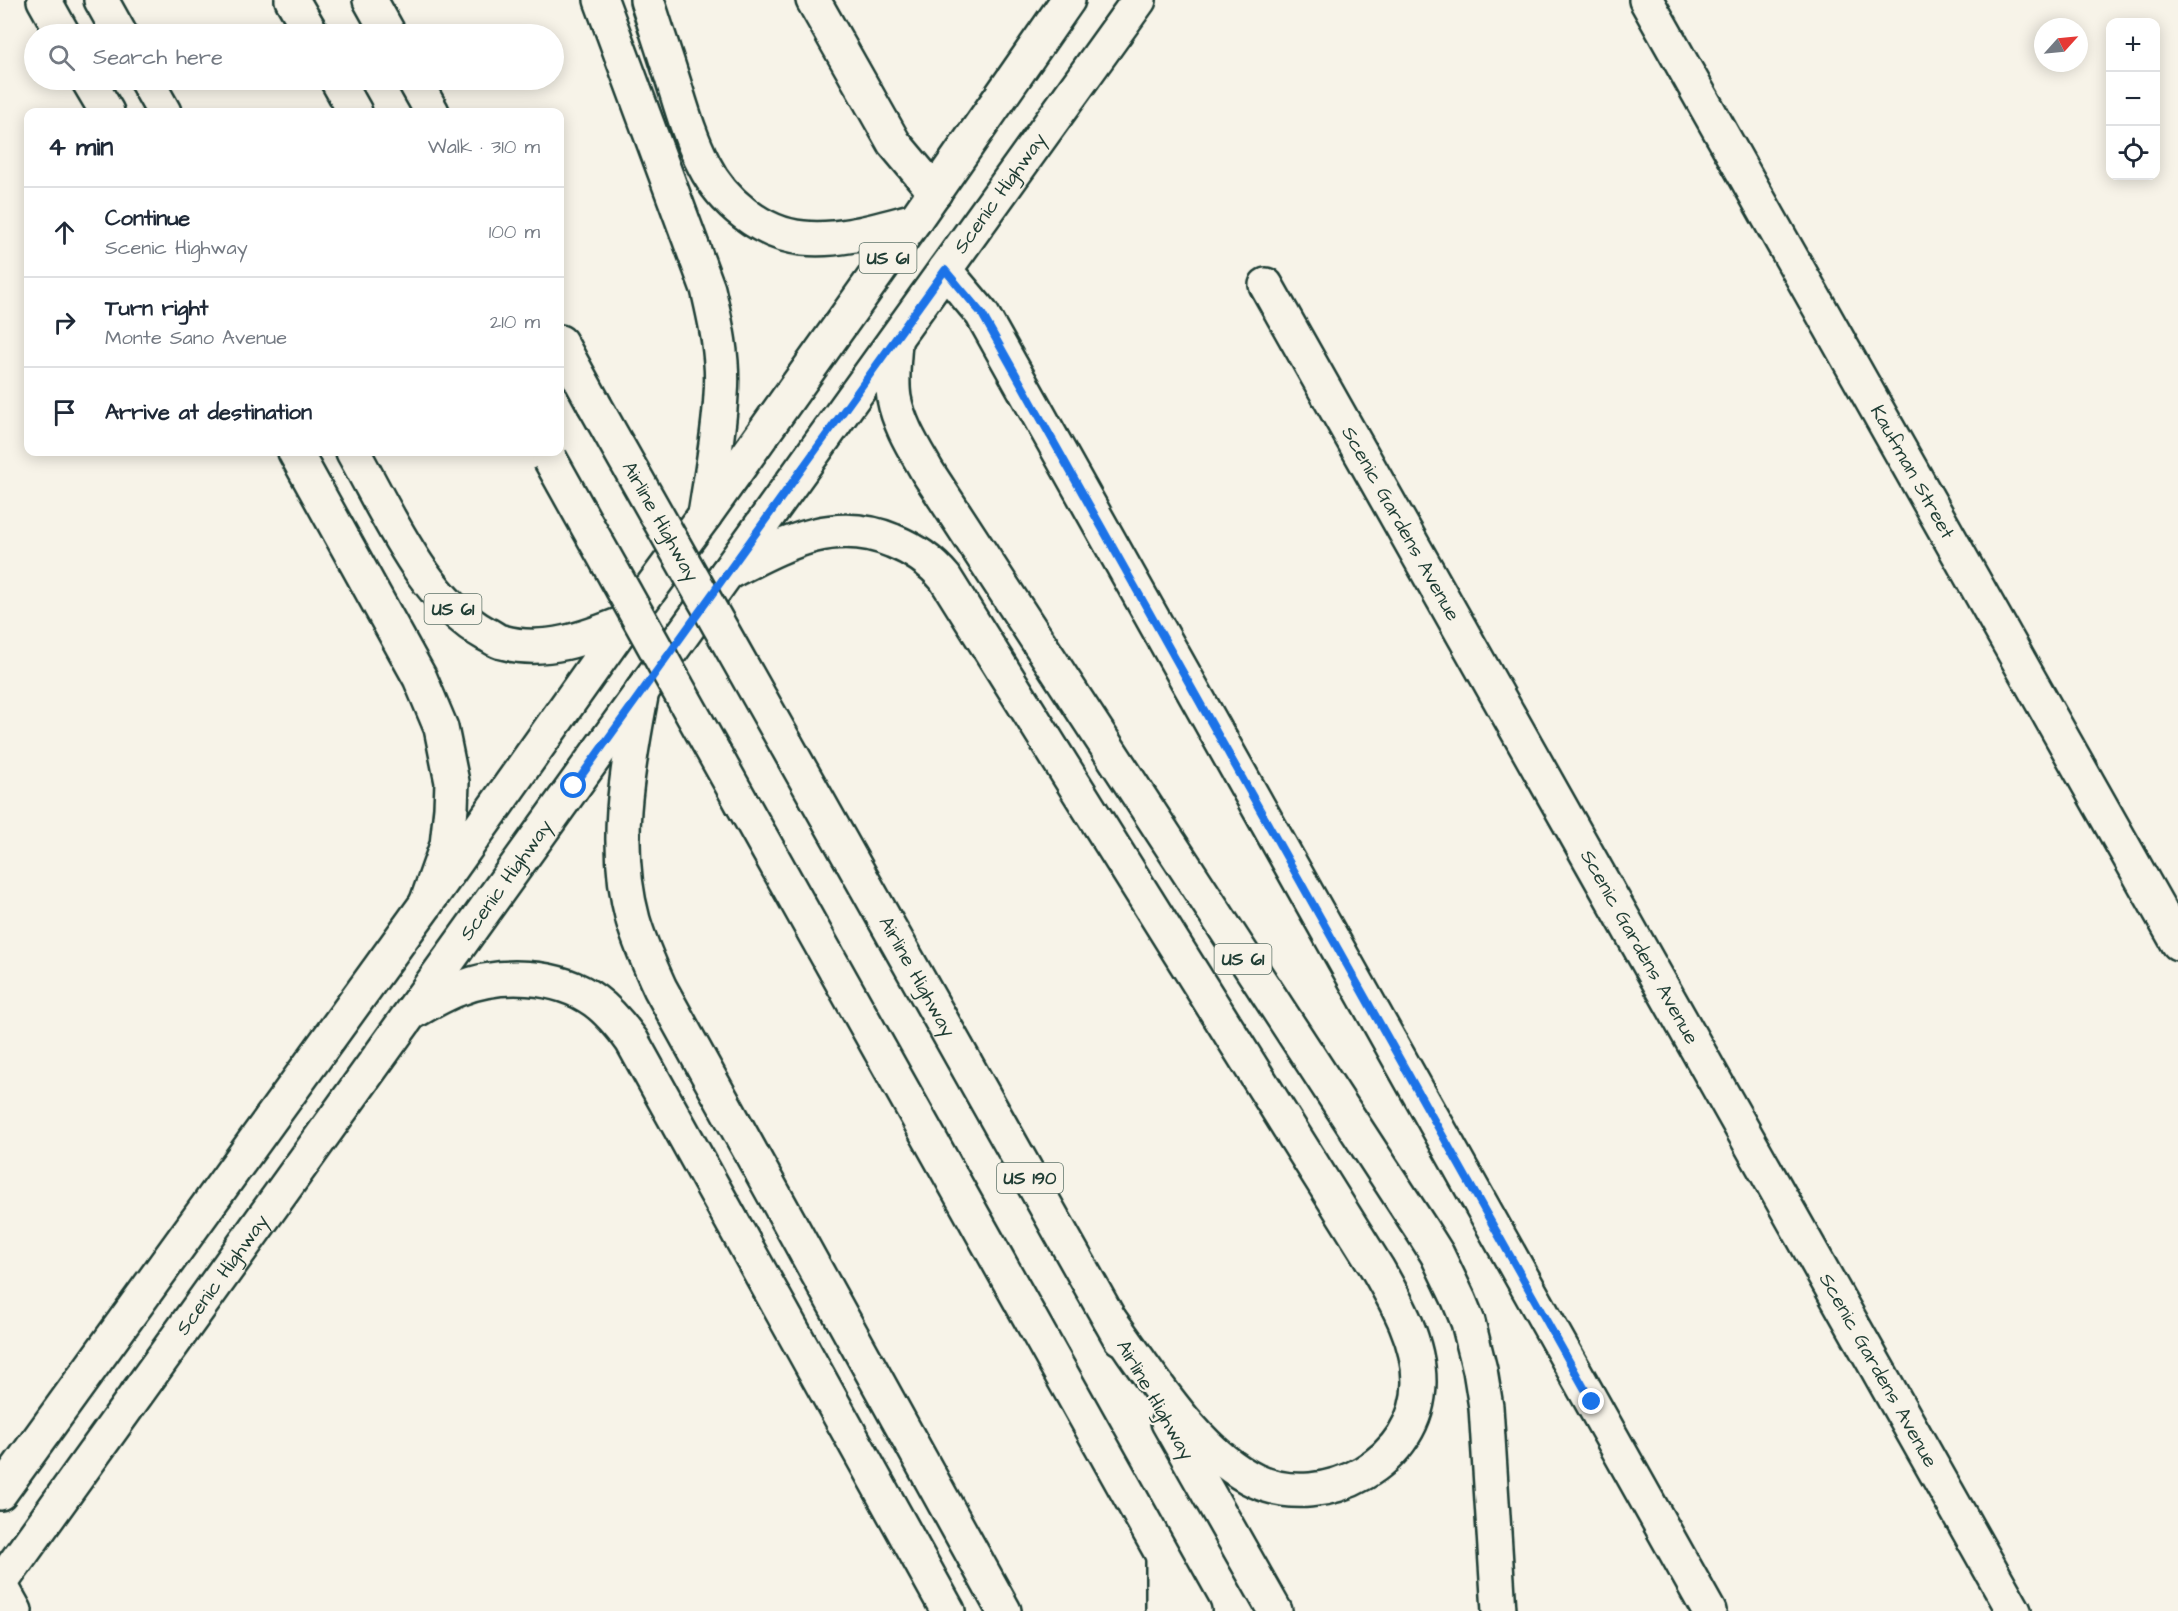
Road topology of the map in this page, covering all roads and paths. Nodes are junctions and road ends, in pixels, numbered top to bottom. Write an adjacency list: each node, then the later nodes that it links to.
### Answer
1 (44, 0): 11 (main road)
2 (101, 0): 12 (main road)
3 (292, 0): 13 (main road)
4 (370, 0): 14 (main road)
5 (602, 0): 32 (main road)
6 (647, 0): 24 (main road)
7 (813, 0): 23 (main road)
8 (1068, 0): 23 (main road, US 61)
9 (1139, 0): 25 (main road, Scenic Highway / US 61)
10 (1646, 0): 37 (main road, Kaufman Street)
11 (57, 24)
12 (114, 24)
13 (306, 24)
14 (383, 24)
15 (94, 90): 19 (main road)
16 (152, 90): 20 (main road)
17 (343, 90): 21 (main road)
18 (420, 90): 22 (main road)
19 (105, 108)
20 (162, 108)
21 (354, 108)
22 (430, 108)
23 (935, 192): 24 (main road, US 61)
24 (915, 220): 32 (main road, US 61)
25 (945, 270): 27 (main road, Scenic Highway / US 61); 50 (main road)
26 (1266, 285): 51 (main road, Scenic Gardens Avenue)
27 (895, 341): 33 (main road, Scenic Highway / US 61); 49 (main road, US 61)
28 (564, 349): 39 (main road, Airline Highway / US 190, bridge)
29 (297, 456): 36 (main road)
30 (355, 456): 34 (main road, US 61)
31 (549, 456): 41 (main road, bridge)
32 (705, 515): 34 (main road, US 61)
33 (727, 573): 35 (main road, Scenic Highway / US 61); 39 (main road)
34 (626, 622): 36 (main road)
35 (642, 691): 38 (main road, Scenic Highway); 45 (main road)
36 (426, 903): 40 (main road)
37 (2178, 943)
38 (412, 1012): 42 (main road, Scenic Highway); 44 (main road)
39 (1110, 1320): 48 (main road, Airline Highway / US 190)
40 (0, 1493)
41 (1163, 1555): 46 (main road); 47 (main road)
42 (0, 1584): 43 (main road)
43 (15, 1611)
44 (948, 1611)
45 (1004, 1611)
46 (1163, 1611)
47 (1194, 1611)
48 (1275, 1611)
49 (1498, 1611)
50 (1709, 1611)
51 (2013, 1611)

